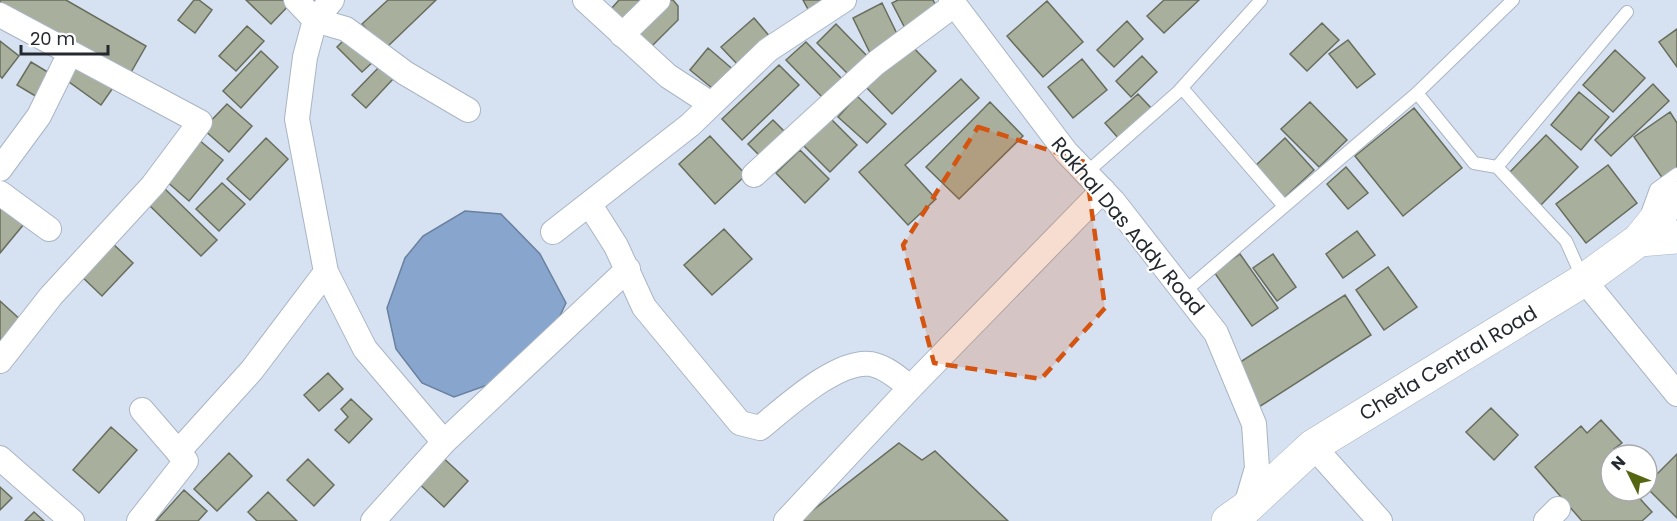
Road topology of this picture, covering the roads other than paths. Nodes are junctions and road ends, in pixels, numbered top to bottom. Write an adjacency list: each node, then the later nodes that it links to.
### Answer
1 (296, 0): 11 (street)
2 (332, 0): 11 (street)
3 (585, 0): 12 (street)
4 (658, 0): 12 (street)
5 (844, 0): 16 (street)
6 (1261, 0): 14 (lane)
7 (1514, 0): 15 (lane)
8 (952, 3): 20 (street, Rakhal Das Addy Road); 22 (street)
9 (1627, 12): 18 (lane)
10 (0, 15): 13 (street)
11 (315, 20): 17 (street); 33 (street)
12 (622, 35): 16 (street)
13 (70, 53): 19 (street); 36 (street)
14 (1182, 88): 20 (lane); 27 (lane)
15 (1417, 93): 18 (lane); 27 (lane)
16 (711, 104): 26 (street)
17 (468, 110)
18 (1497, 167): 34 (lane)
19 (0, 169)
20 (1086, 173): 23 (street, Rakhal Das Addy Road)
21 (1677, 174): 31 (lane)
22 (754, 175)
23 (1103, 190): 35 (street, Rakhal Das Addy Road); 37 (street)
24 (0, 193): 28 (street)
25 (1672, 201): 31 (main road, Chetla Central Road)
26 (590, 205): 29 (street); 32 (street)
27 (1283, 205): 35 (lane)
28 (49, 229)
29 (553, 232)
30 (1677, 237): 31 (main road)
31 (1639, 240): 34 (main road, Chetla Central Road)
32 (628, 269): 37 (street); 40 (street)
33 (326, 272): 40 (street); 42 (street)
34 (1584, 280): 38 (street); 41 (main road, Chetla Central Road)
35 (1184, 292): 44 (street, Rakhal Das Addy Road)
36 (0, 362)
37 (910, 388): 48 (street)
38 (1677, 393)
39 (142, 410): 42 (street)
40 (444, 442): 47 (street)
41 (1313, 446): 44 (main road, Chetla Central Road); 49 (street)
42 (178, 452): 46 (street)
43 (0, 458): 45 (street)
44 (1241, 517)
45 (72, 521)
46 (139, 521)
47 (373, 521)
48 (786, 521)
49 (1380, 521)

